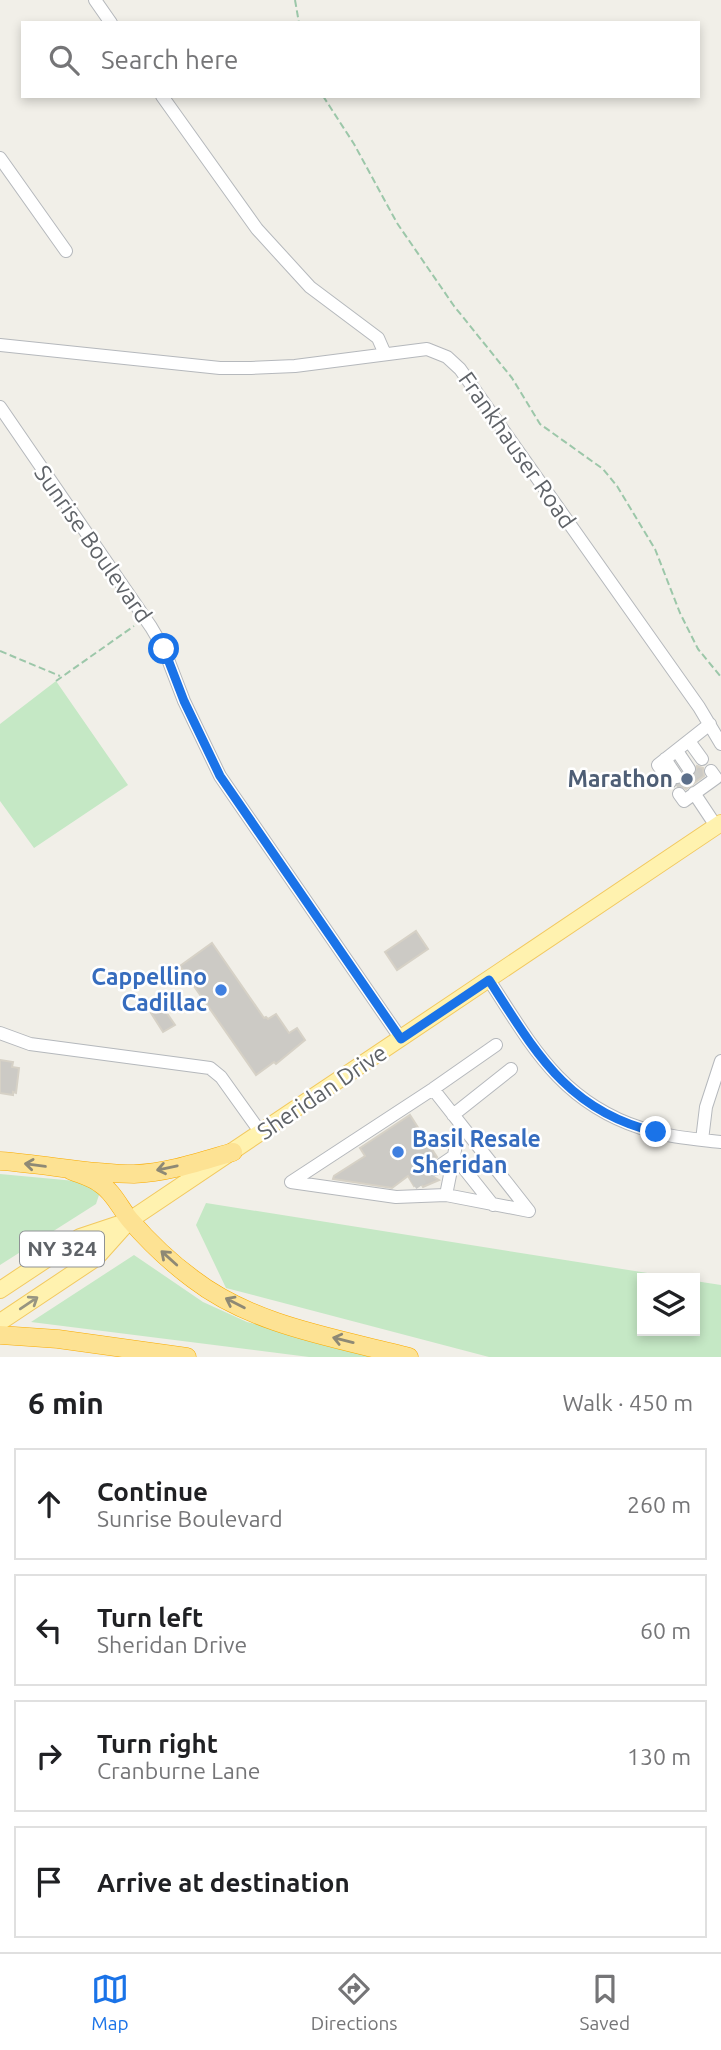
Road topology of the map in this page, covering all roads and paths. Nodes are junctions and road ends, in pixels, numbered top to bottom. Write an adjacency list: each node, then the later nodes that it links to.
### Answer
1 (95, 0): 3 (street)
2 (295, 0): 4 (path)
3 (110, 21)
4 (299, 21)
5 (163, 98): 10 (street)
6 (324, 98): 15 (path)
7 (0, 158): 8 (street)
8 (66, 251)
9 (0, 345): 10 (street, Frankhauser Road)
10 (385, 354): 17 (street, Frankhauser Road)
11 (0, 407): 28 (street, Sunrise Boulevard)
12 (134, 626): 14 (path)
13 (0, 651): 14 (path)
14 (61, 676): 16 (path)
15 (721, 677)
16 (56, 681)
17 (710, 724): 18 (street); 19 (street, Frankhauser Road)
18 (689, 741): 20 (street); 21 (street)
19 (721, 744)
20 (677, 751): 22 (street); 24 (street)
21 (702, 759)
22 (689, 769)
23 (711, 771): 25 (street)
24 (674, 779)
25 (718, 825): 26 (main road, Sheridan Drive / NY 324)
26 (489, 980): 28 (main road, Sheridan Drive / NY 324); 35 (street)
27 (0, 1033): 34 (street)
28 (401, 1039): 34 (main road, Sheridan Drive / NY 324)
29 (496, 1045): 32 (street)
30 (721, 1061): 35 (street)
31 (511, 1069): 33 (street)
32 (433, 1089): 33 (street); 44 (street)
33 (457, 1120): 38 (street); 45 (street)
34 (261, 1133): 37 (main road, Sheridan Drive / NY 324)
35 (702, 1140): 36 (street)
36 (721, 1142)
37 (233, 1152): 41 (highway, one-way to 41); 46 (main road, Sheridan Drive / NY 324)
38 (454, 1156): 40 (street); 43 (street); 45 (street)
39 (0, 1161): 41 (highway, one-way to 39)
40 (435, 1169)
41 (70, 1170): 46 (highway)
42 (413, 1184): 44 (street)
43 (446, 1195): 44 (street); 45 (street)
44 (396, 1197)
45 (493, 1205)
46 (130, 1220): 47 (main road, Sheridan Drive / NY 324); 48 (main road, Sheridan Drive / NY 324, one-way to 46); 51 (highway, one-way to 46)
47 (0, 1290)
48 (0, 1322)
49 (0, 1335): 50 (highway)
50 (187, 1357)
51 (409, 1357)

